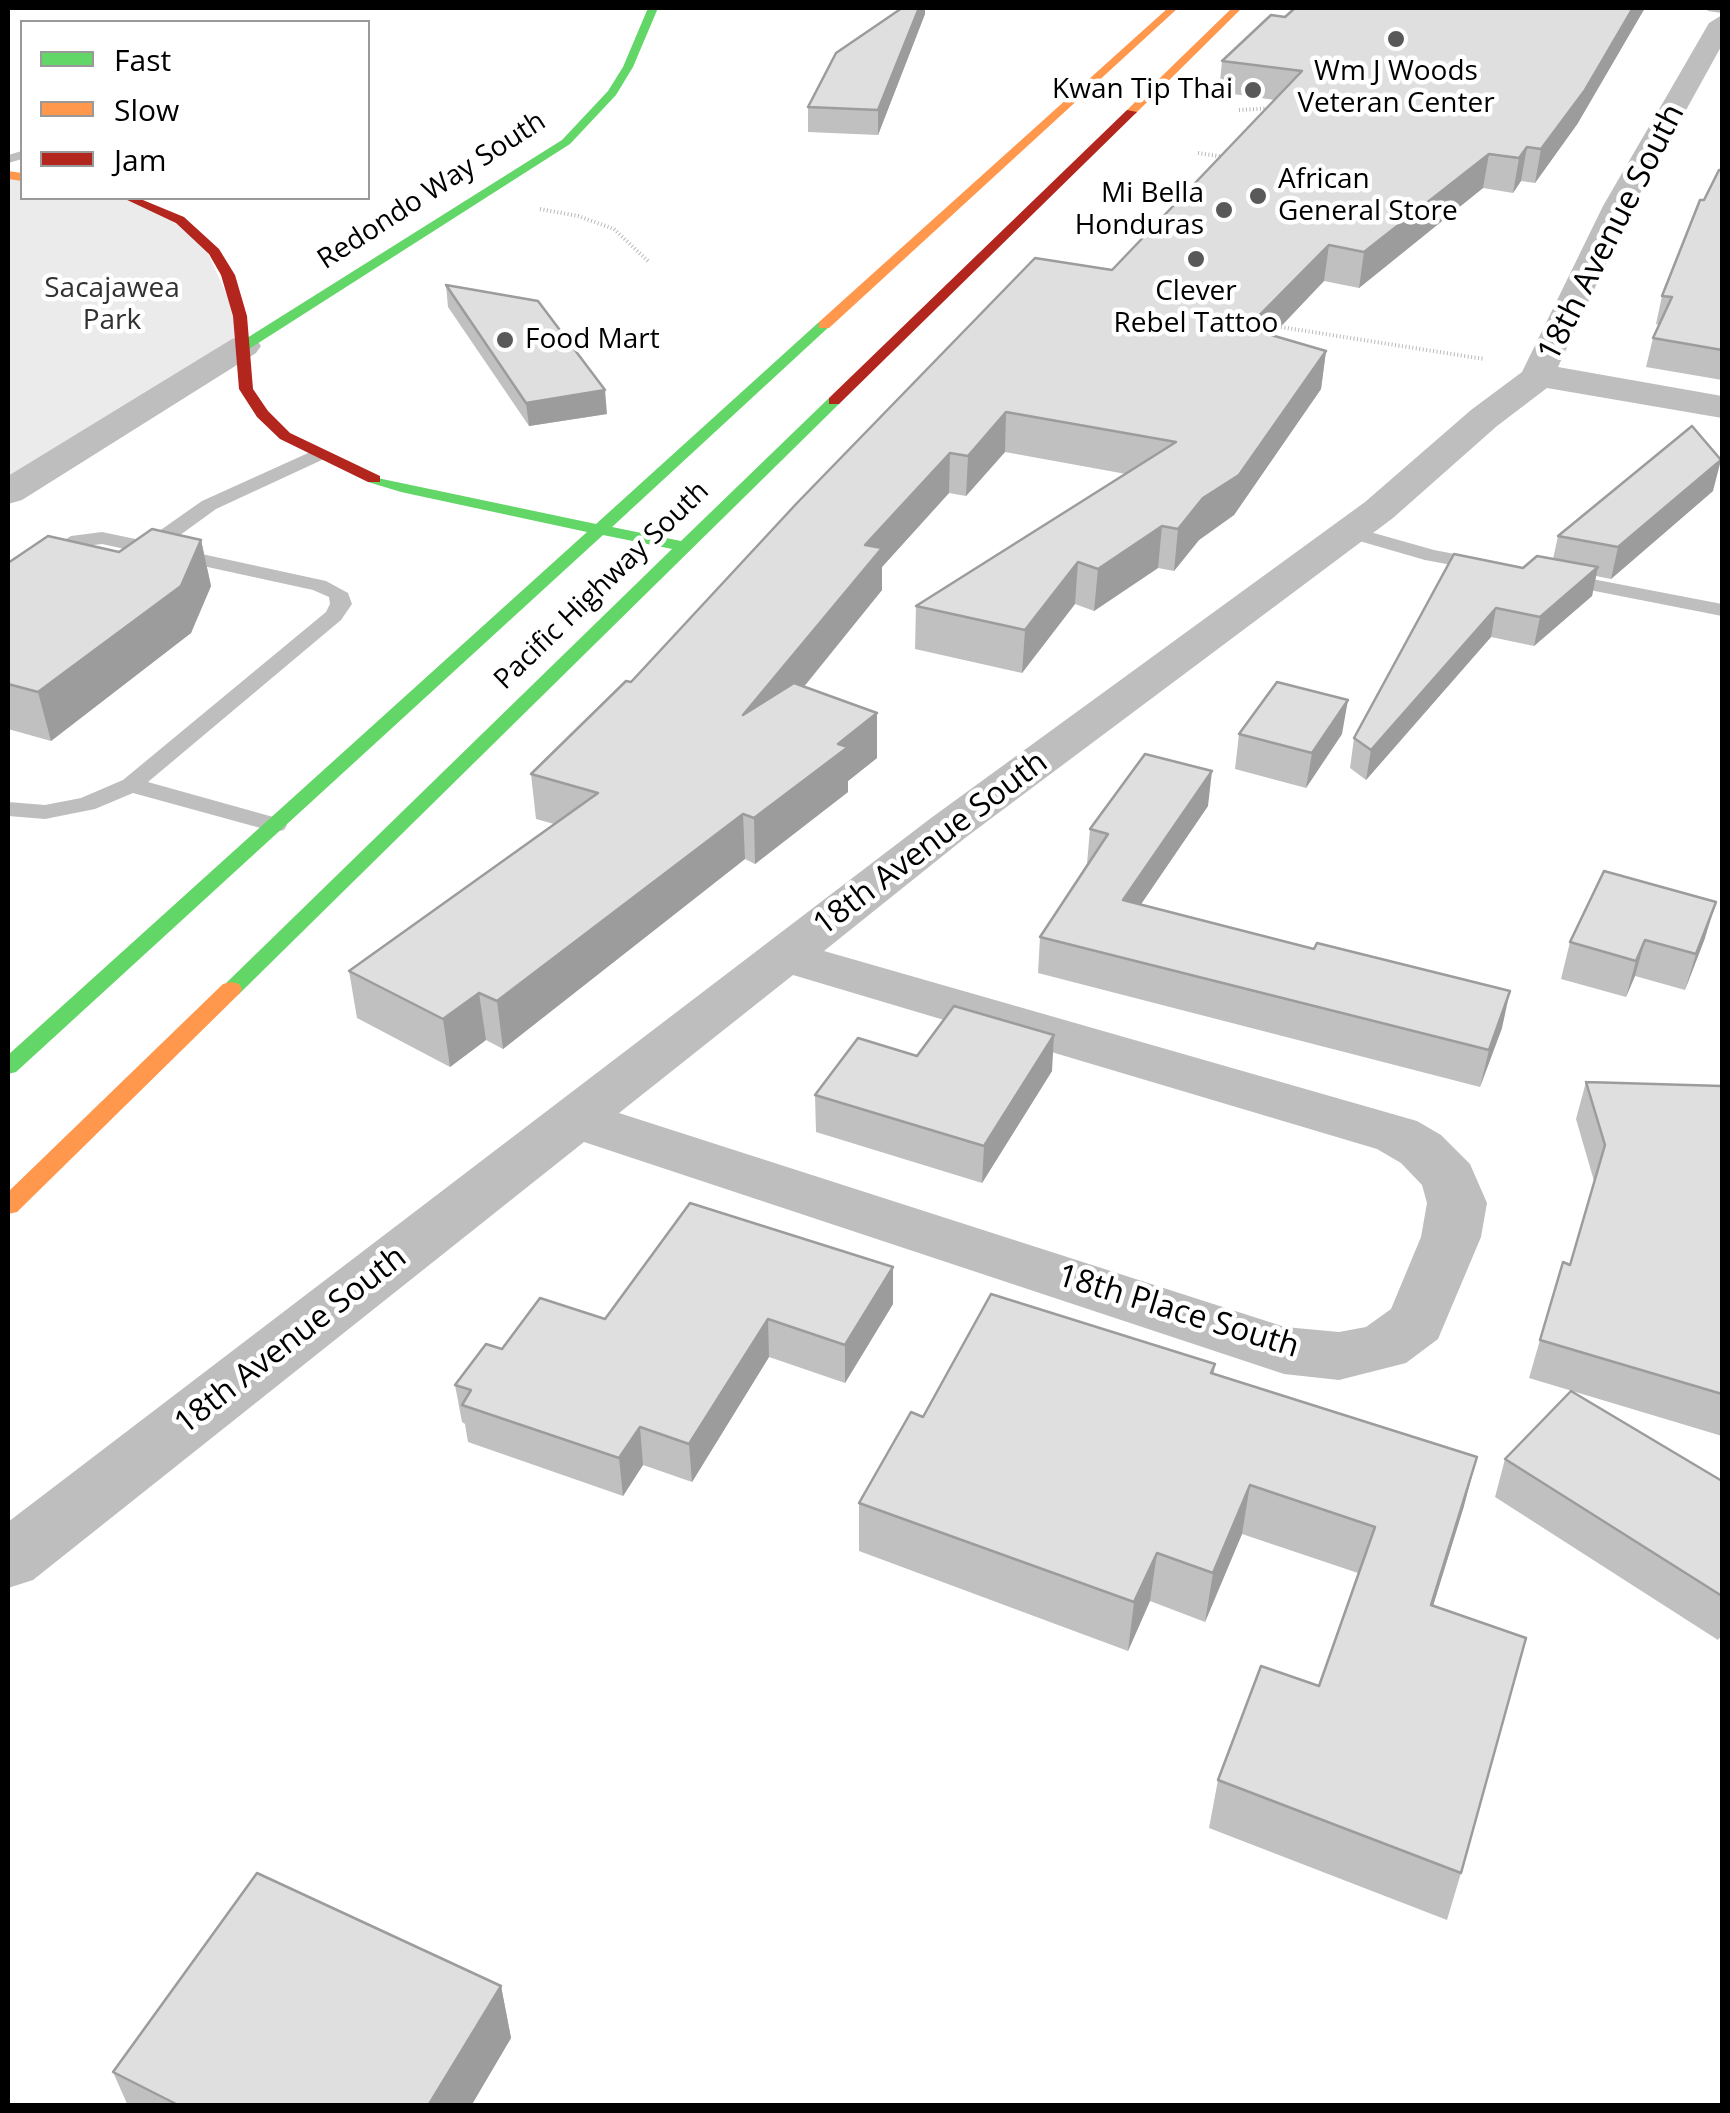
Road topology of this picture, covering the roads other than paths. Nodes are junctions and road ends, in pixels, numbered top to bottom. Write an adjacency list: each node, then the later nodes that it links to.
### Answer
1 (653, 8): 8 (main road, Redondo Way South)
2 (1173, 8): 13 (main road, Pacific Highway South)
3 (1237, 8): 15 (main road, Pacific Highway South)
4 (1712, 8): 5 (lane)
5 (1722, 9)
6 (1722, 23): 9 (street, 18th Avenue South)
7 (142, 200): 8 (main road)
8 (244, 346): 11 (main road); 12 (street)
9 (1540, 372): 10 (street); 14 (street, 18th Avenue South)
10 (1722, 408)
11 (317, 455): 13 (main road); 16 (lane)
12 (8, 492)
13 (599, 530): 15 (main road); 23 (main road, Pacific Highway South)
14 (1350, 532): 17 (lane); 24 (street, 18th Avenue South)
15 (684, 547): 27 (main road, Pacific Highway South)
16 (148, 548): 19 (lane); 21 (lane)
17 (1506, 569)
18 (1543, 576): 20 (lane)
19 (8, 583)
20 (1722, 610)
21 (131, 786): 22 (lane); 23 (lane)
22 (8, 809)
23 (275, 825): 25 (main road, Pacific Highway South)
24 (784, 956): 26 (street, 18th Avenue South); 26 (street, 18th Place South)
25 (8, 1067)
26 (576, 1119): 28 (street, 18th Avenue South)
27 (8, 1206)
28 (8, 1560)

